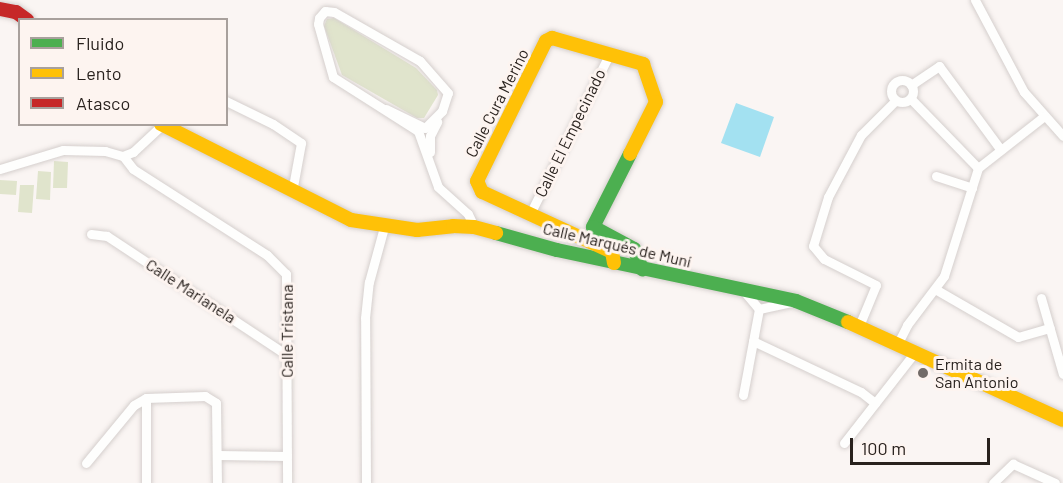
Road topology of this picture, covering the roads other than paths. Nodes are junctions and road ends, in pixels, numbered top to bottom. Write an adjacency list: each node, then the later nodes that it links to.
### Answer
1 (975, 0): 11 (street)
2 (0, 9): 3 (street)
3 (24, 18)
4 (610, 53): 23 (street, Calle El Empecinado); 23 (street, Calle Cura Merino); 26 (street, Calle Cura Merino)
5 (912, 85): 6 (street); 7 (street); 15 (street)
6 (911, 99): 7 (street); 17 (street)
7 (896, 100): 35 (street)
8 (228, 102): 22 (street)
9 (386, 109): 10 (street); 10 (street); 19 (street)
10 (442, 111): 19 (street)
11 (1043, 117): 14 (street); 15 (street)
12 (160, 126): 16 (street)
13 (163, 126): 22 (street, Calle Marqués de Muní)
14 (1063, 136)
15 (1001, 150): 17 (street)
16 (123, 156): 18 (street); 40 (street, Calle Tristana)
17 (978, 168): 21 (street)
18 (0, 169)
19 (433, 172): 25 (street)
20 (936, 176): 21 (street)
21 (972, 188): 30 (street)
22 (292, 192): 24 (street, Calle Marqués de Muní)
23 (530, 214): 26 (street, Calle Cura Merino)
24 (384, 226): 25 (street, Calle Marqués de Muní); 53 (street)
25 (474, 227): 28 (street, Calle Marqués de Muní)
26 (590, 233): 28 (street, Calle Cura Merino); 29 (street, Calle Cura Merino)
27 (91, 234): 40 (street, Calle Marianela)
28 (614, 263): 29 (street, Calle Marqués de Muní)
29 (642, 269): 31 (street, Calle Marqués de Muní)
30 (935, 289): 36 (street); 38 (street)
31 (743, 291): 33 (street, Calle Marqués de Muní); 34 (street)
32 (1041, 298): 36 (street)
33 (796, 301): 34 (street); 35 (street, Calle Marqués de Muní)
34 (759, 309): 37 (street)
35 (859, 326): 38 (street, Calle Marqués de Muní)
36 (1050, 328): 41 (street)
37 (753, 341): 42 (street); 44 (street)
38 (898, 343): 39 (street, Calle Marqués de Muní)
39 (916, 351): 44 (street); 45 (street, Calle Marqués de Muní)
40 (287, 355): 48 (street, Calle Tristana)
41 (1063, 374)
42 (743, 395)
43 (146, 398): 47 (street); 49 (street); 50 (street)
44 (875, 403): 46 (street)
45 (1063, 420)
46 (844, 443)
47 (218, 455): 48 (street); 51 (street)
48 (287, 456): 52 (street, Calle Tristana)
49 (86, 463)
50 (146, 483)
51 (218, 483)
52 (287, 483)
53 (366, 483)
54 (993, 483): 55 (street)
55 (1055, 483)

